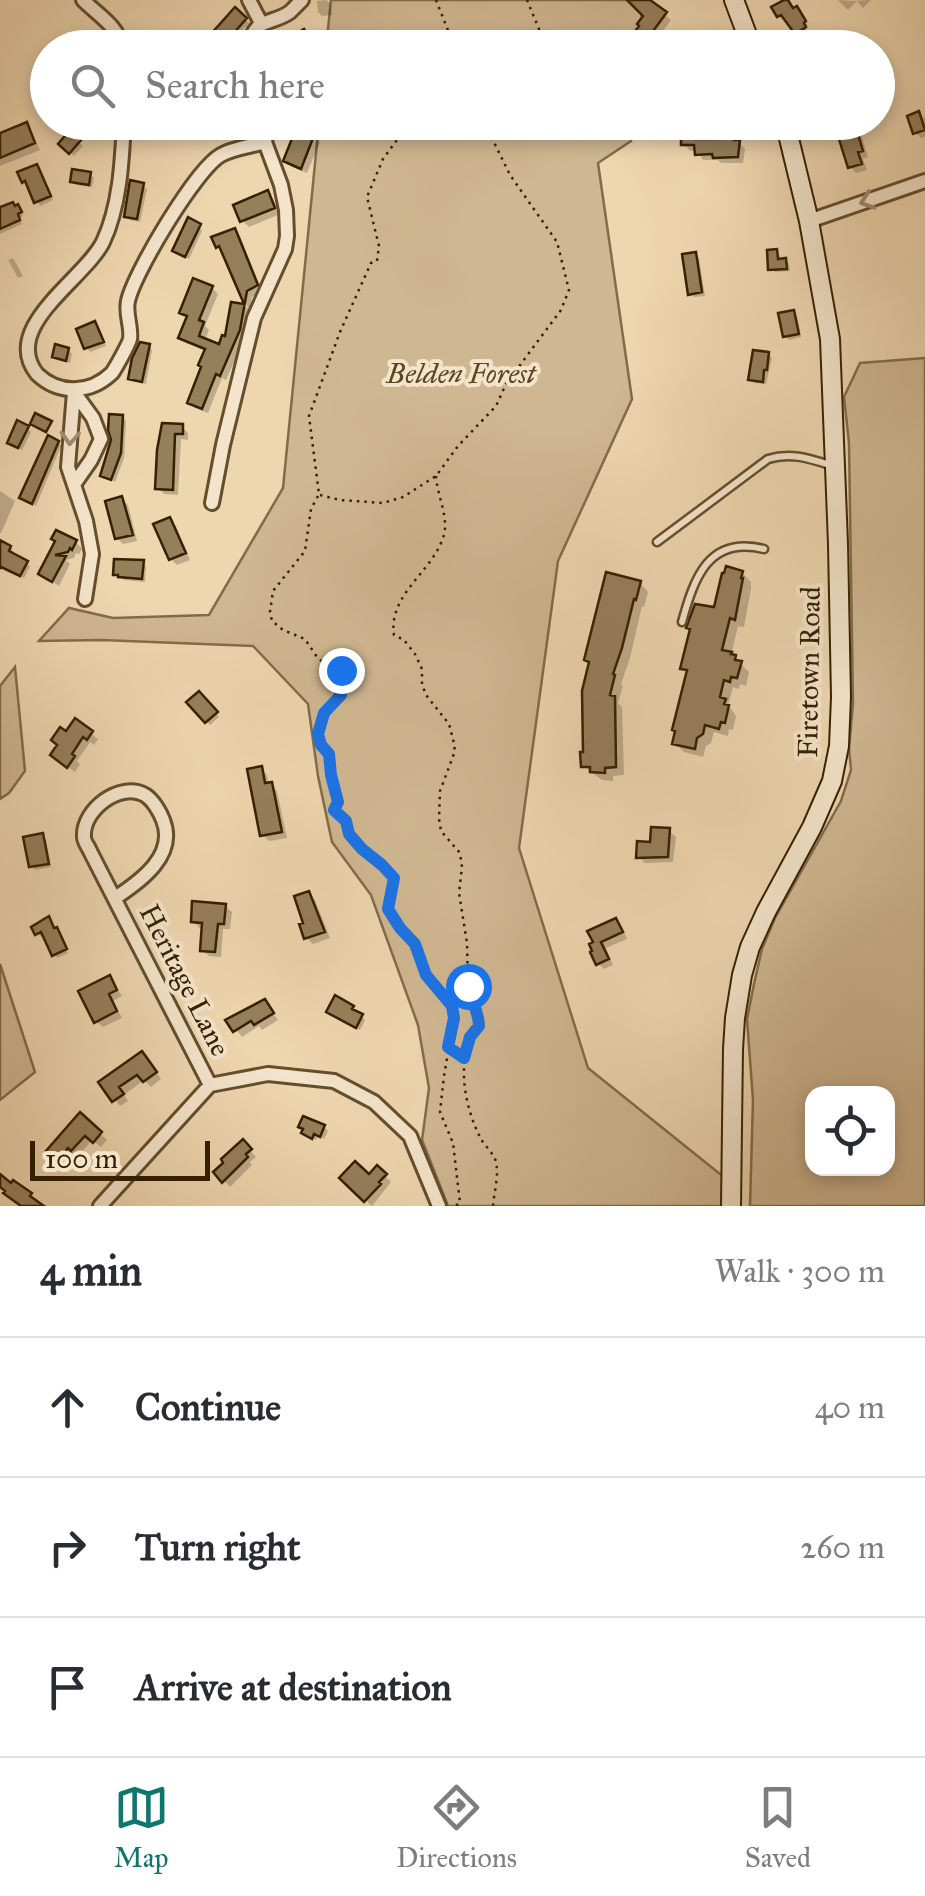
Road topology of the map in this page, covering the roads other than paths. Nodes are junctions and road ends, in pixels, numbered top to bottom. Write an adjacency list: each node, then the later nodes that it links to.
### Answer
1 (83, 0): 6 (street)
2 (249, 0): 5 (street)
3 (302, 0): 5 (street)
4 (734, 0): 8 (street)
5 (261, 22): 7 (street)
6 (115, 30)
7 (256, 30)
8 (745, 30)
9 (123, 140): 14 (street)
10 (789, 140): 13 (street, Firetown Road)
11 (265, 142): 14 (street); 17 (street)
12 (925, 181): 13 (street, one-way to 13)
13 (809, 222): 15 (street, Firetown Road)
14 (74, 392): 16 (street, one-way to 16); 16 (street)
15 (836, 467): 18 (lane); 26 (street, Firetown Road)
16 (74, 483): 20 (street)
17 (212, 502)
18 (657, 542)
19 (764, 549): 21 (lane)
20 (86, 600)
21 (682, 622)
22 (115, 898): 22 (street, Heritage Lane); 23 (street, Heritage Lane)
23 (210, 1085): 24 (street); 25 (street)
24 (100, 1206)
25 (440, 1206)
26 (731, 1206)

